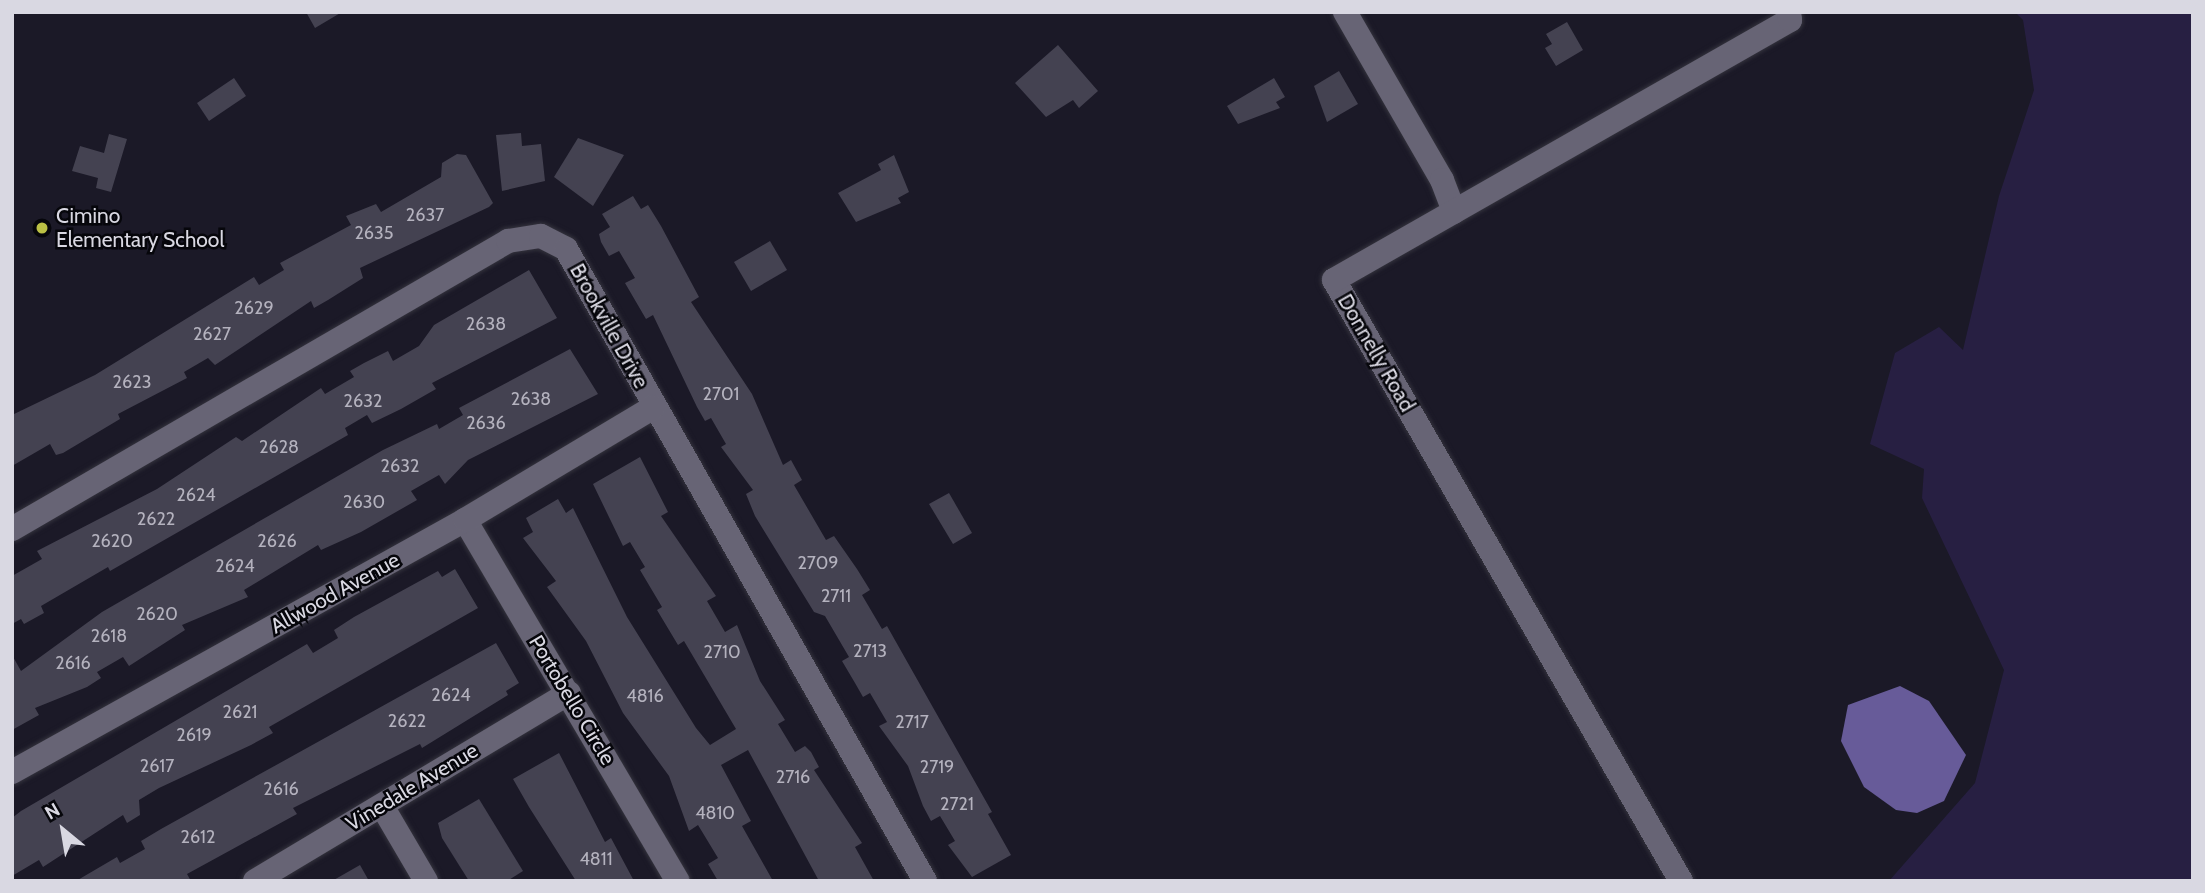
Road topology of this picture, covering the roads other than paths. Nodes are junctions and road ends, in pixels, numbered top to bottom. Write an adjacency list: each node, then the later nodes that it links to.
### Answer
1 (1345, 12): 3 (street)
2 (1790, 16): 3 (street, Donnelly Road)
3 (1454, 212): 14 (street, Donnelly Road)
4 (654, 407): 5 (street, Allwood Avenue); 6 (street, Brookville Drive); 13 (street, Brookville Drive)
5 (465, 520): 7 (street, Portobello Circle); 8 (street, Allwood Avenue)
6 (12, 528)
7 (569, 693): 9 (street, Vinedale Avenue); 12 (street, Portobello Circle)
8 (12, 772)
9 (382, 806): 10 (street, Vinedale Avenue); 11 (street)
10 (255, 881)
11 (426, 881)
12 (678, 881)
13 (925, 881)
14 (1681, 881)

